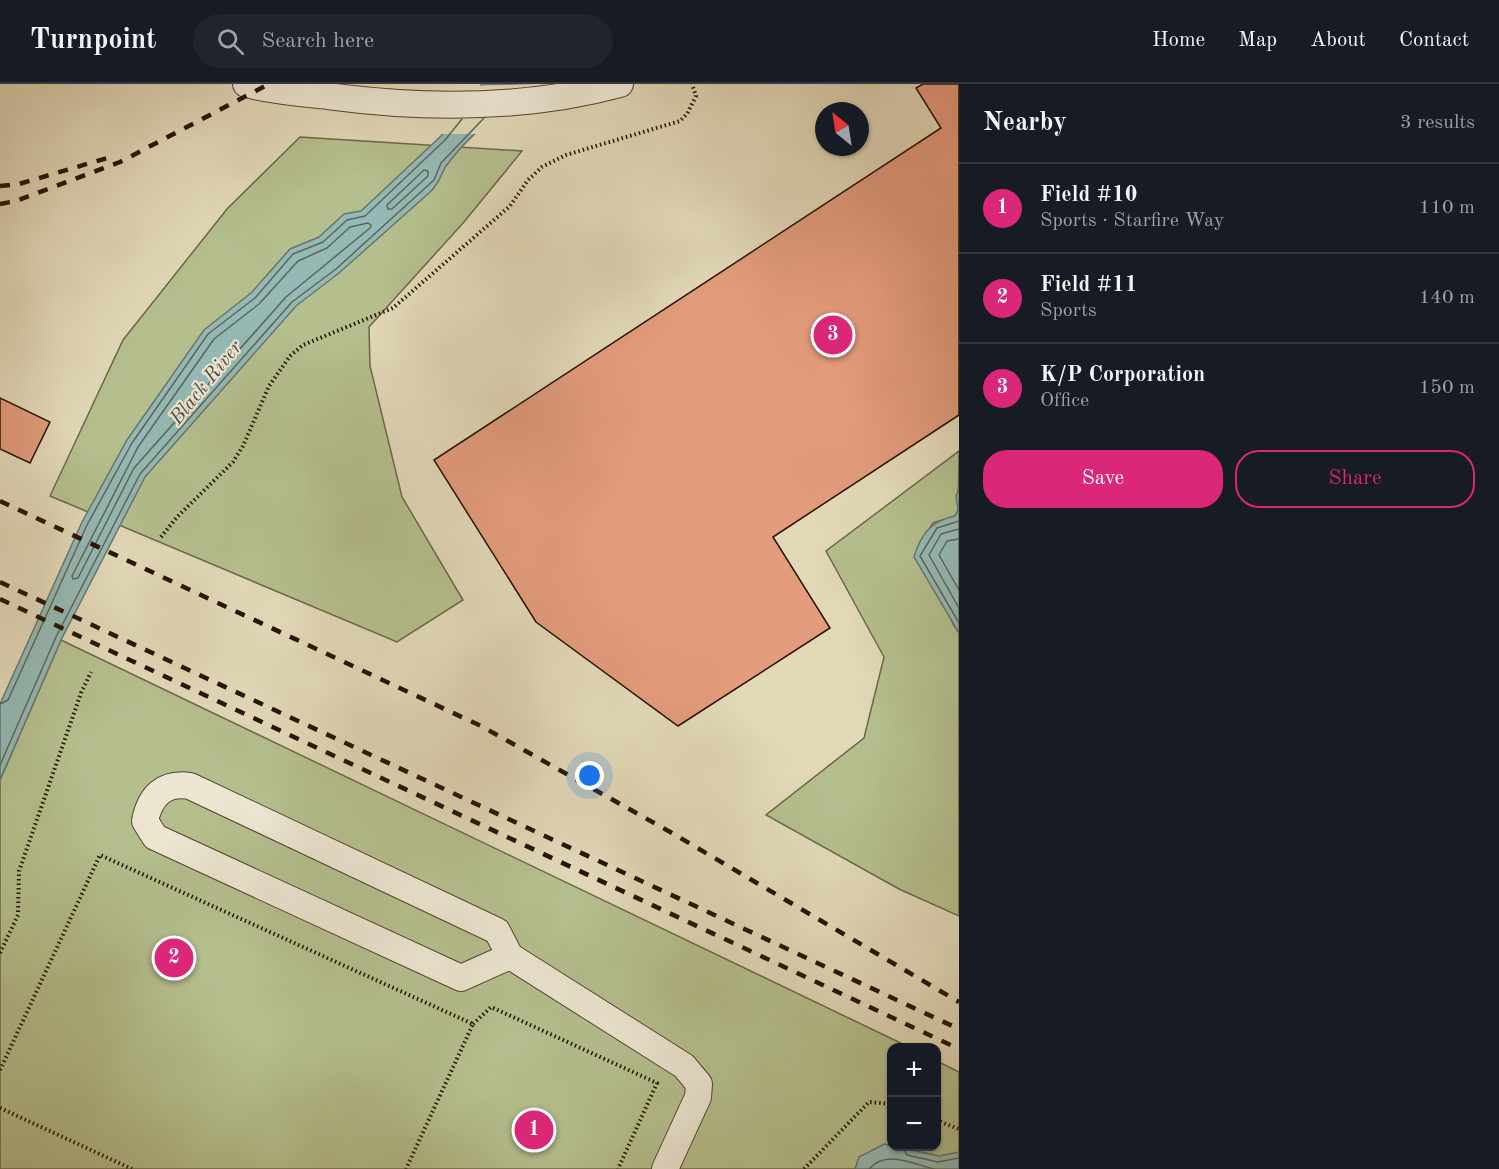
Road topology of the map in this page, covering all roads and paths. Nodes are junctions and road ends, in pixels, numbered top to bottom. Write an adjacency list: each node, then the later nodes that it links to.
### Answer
1 (246, 84): 4 (street)
2 (620, 84): 4 (street)
3 (692, 85): 5 (path)
4 (312, 89)
5 (162, 537)
6 (91, 672): 7 (path)
7 (0, 952)
8 (510, 956): 8 (street); 18 (street)
9 (473, 1024): 10 (path); 16 (path); 17 (path)
10 (0, 1070)
11 (887, 1104): 19 (path)
12 (0, 1108): 15 (path)
13 (941, 1122): 14 (path)
14 (959, 1129)
15 (132, 1169)
16 (406, 1169)
17 (618, 1169)
18 (665, 1169)
19 (804, 1169)

